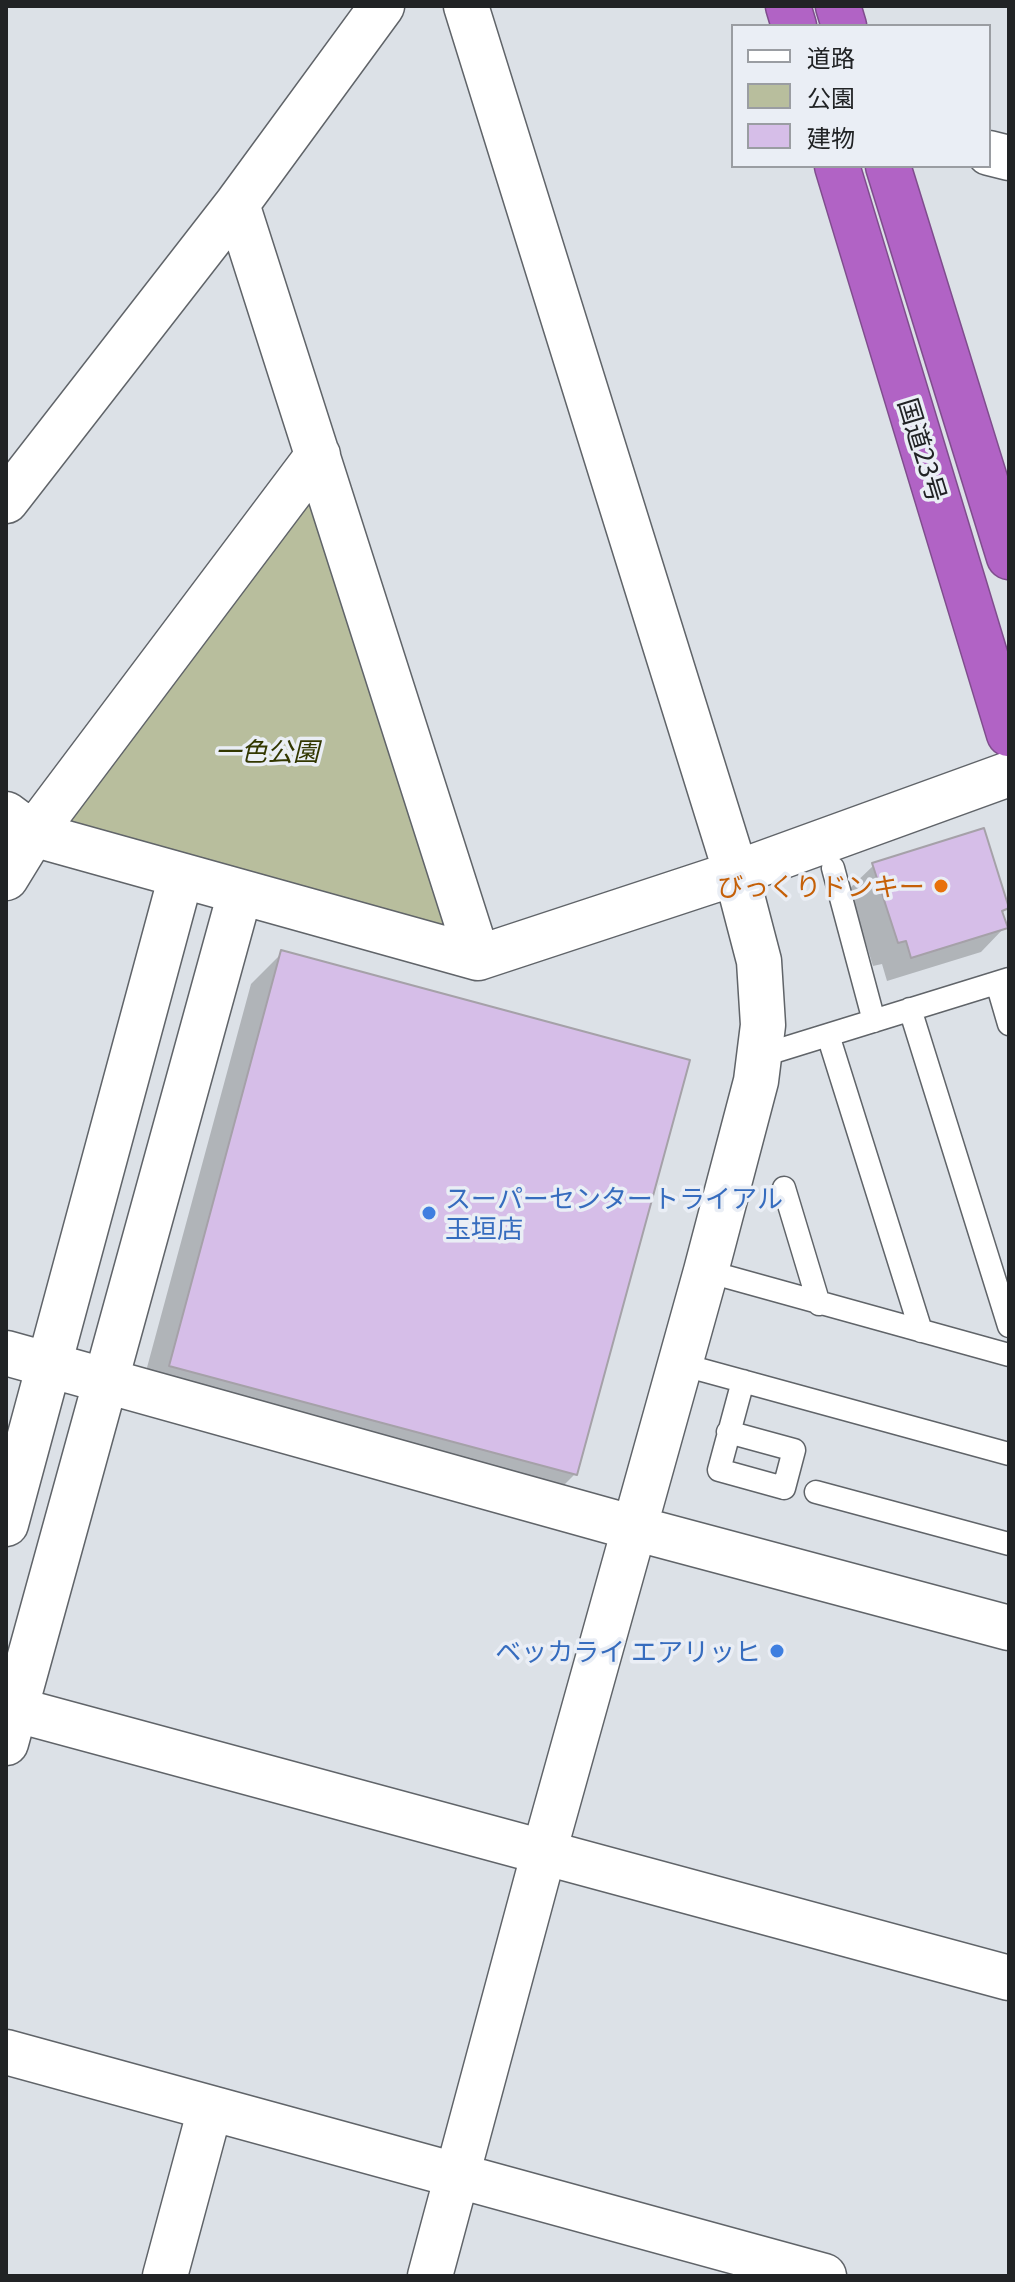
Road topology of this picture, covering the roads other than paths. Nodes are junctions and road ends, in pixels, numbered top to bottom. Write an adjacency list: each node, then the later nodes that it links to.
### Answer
1 (382, 6): 5 (street)
2 (466, 6): 13 (street)
3 (838, 168): 9 (highway, 国道23号)
4 (889, 168): 8 (highway, 国道23号)
5 (237, 204): 6 (street); 7 (street)
6 (318, 455): 11 (street); 17 (street)
7 (6, 501)
8 (1009, 557)
9 (1009, 734)
10 (1009, 774): 13 (street)
11 (19, 824): 14 (street); 15 (street)
12 (833, 868): 20 (lane)
13 (736, 873): 17 (street); 23 (street)
14 (181, 876): 16 (street); 32 (street)
15 (6, 878)
16 (240, 893): 17 (street); 33 (street)
17 (478, 958)
18 (1003, 981): 19 (lane); 21 (lane)
19 (910, 1009): 20 (lane); 27 (lane)
20 (874, 1021): 22 (lane)
21 (1009, 1024)
22 (828, 1035): 23 (lane); 28 (lane)
23 (760, 1056): 25 (street)
24 (784, 1188): 26 (lane)
25 (706, 1271): 26 (lane); 31 (street)
26 (819, 1304): 28 (lane)
27 (1009, 1326)
28 (921, 1331): 30 (lane)
29 (6, 1353): 32 (street)
30 (1009, 1355)
31 (680, 1364): 34 (lane); 39 (street)
32 (49, 1365): 33 (street); 38 (street)
33 (106, 1380): 39 (street); 42 (street)
34 (743, 1381): 35 (lane); 36 (lane)
35 (728, 1432)
36 (1009, 1454)
37 (816, 1492): 40 (lane)
38 (6, 1524)
39 (634, 1528): 41 (street); 43 (street)
40 (1009, 1544)
41 (1009, 1628)
42 (9, 1720): 43 (street)
43 (544, 1852): 44 (street); 47 (street)
44 (1009, 1978)
45 (6, 2052): 46 (street)
46 (210, 2109): 47 (street); 48 (street)
47 (458, 2176): 49 (street); 50 (street)
48 (165, 2276)
49 (430, 2276)
50 (824, 2276)

